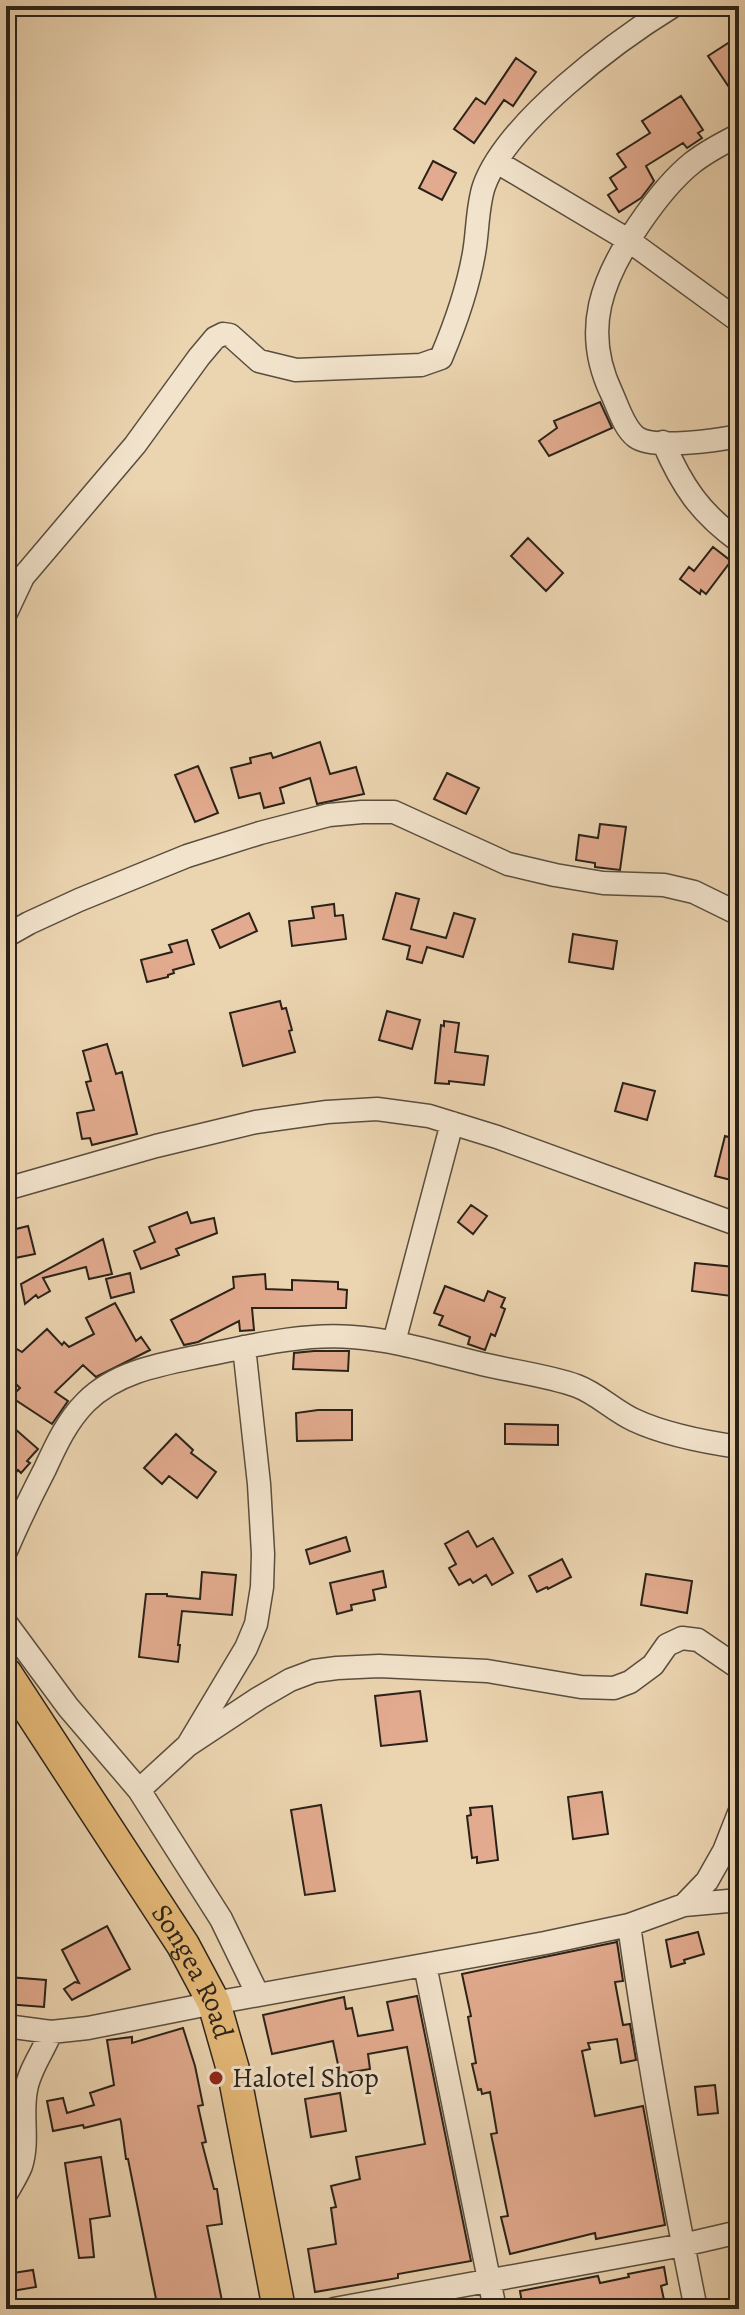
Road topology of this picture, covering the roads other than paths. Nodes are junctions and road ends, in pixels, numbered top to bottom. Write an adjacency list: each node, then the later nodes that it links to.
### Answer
1 (673, 6): 3 (street)
2 (739, 135): 4 (street)
3 (497, 162): 4 (street); 9 (street)
4 (628, 240): 5 (street); 7 (street)
5 (739, 321)
6 (739, 436): 7 (street)
7 (663, 442): 8 (street)
8 (739, 541)
9 (6, 613)
10 (739, 914): 11 (street)
11 (6, 936)
12 (452, 1123): 13 (street); 14 (street); 15 (street)
13 (6, 1189)
14 (739, 1225)
15 (394, 1342): 16 (street); 17 (street)
16 (244, 1347): 18 (street); 22 (street)
17 (739, 1447)
18 (6, 1551)
19 (6, 1623): 23 (street)
20 (739, 1668): 22 (street)
21 (6, 1674): 30 (highway, Songea Road)
22 (188, 1745): 23 (street)
23 (139, 1790): 29 (street)
24 (739, 1813): 26 (street)
25 (739, 1900): 26 (street)
26 (684, 1905): 27 (street)
27 (629, 1925): 28 (street); 35 (street)
28 (425, 1965): 29 (street); 36 (street)
29 (258, 1995): 30 (street)
30 (214, 2003): 32 (street); 37 (highway, Songea Road)
31 (6, 2026): 32 (street)
32 (51, 2032): 33 (street)
33 (6, 2194)
34 (739, 2232): 35 (street)
35 (683, 2245): 36 (street); 40 (street)
36 (490, 2282): 38 (street); 39 (street)
37 (279, 2309)
38 (334, 2309)
39 (495, 2309)
40 (696, 2309)

